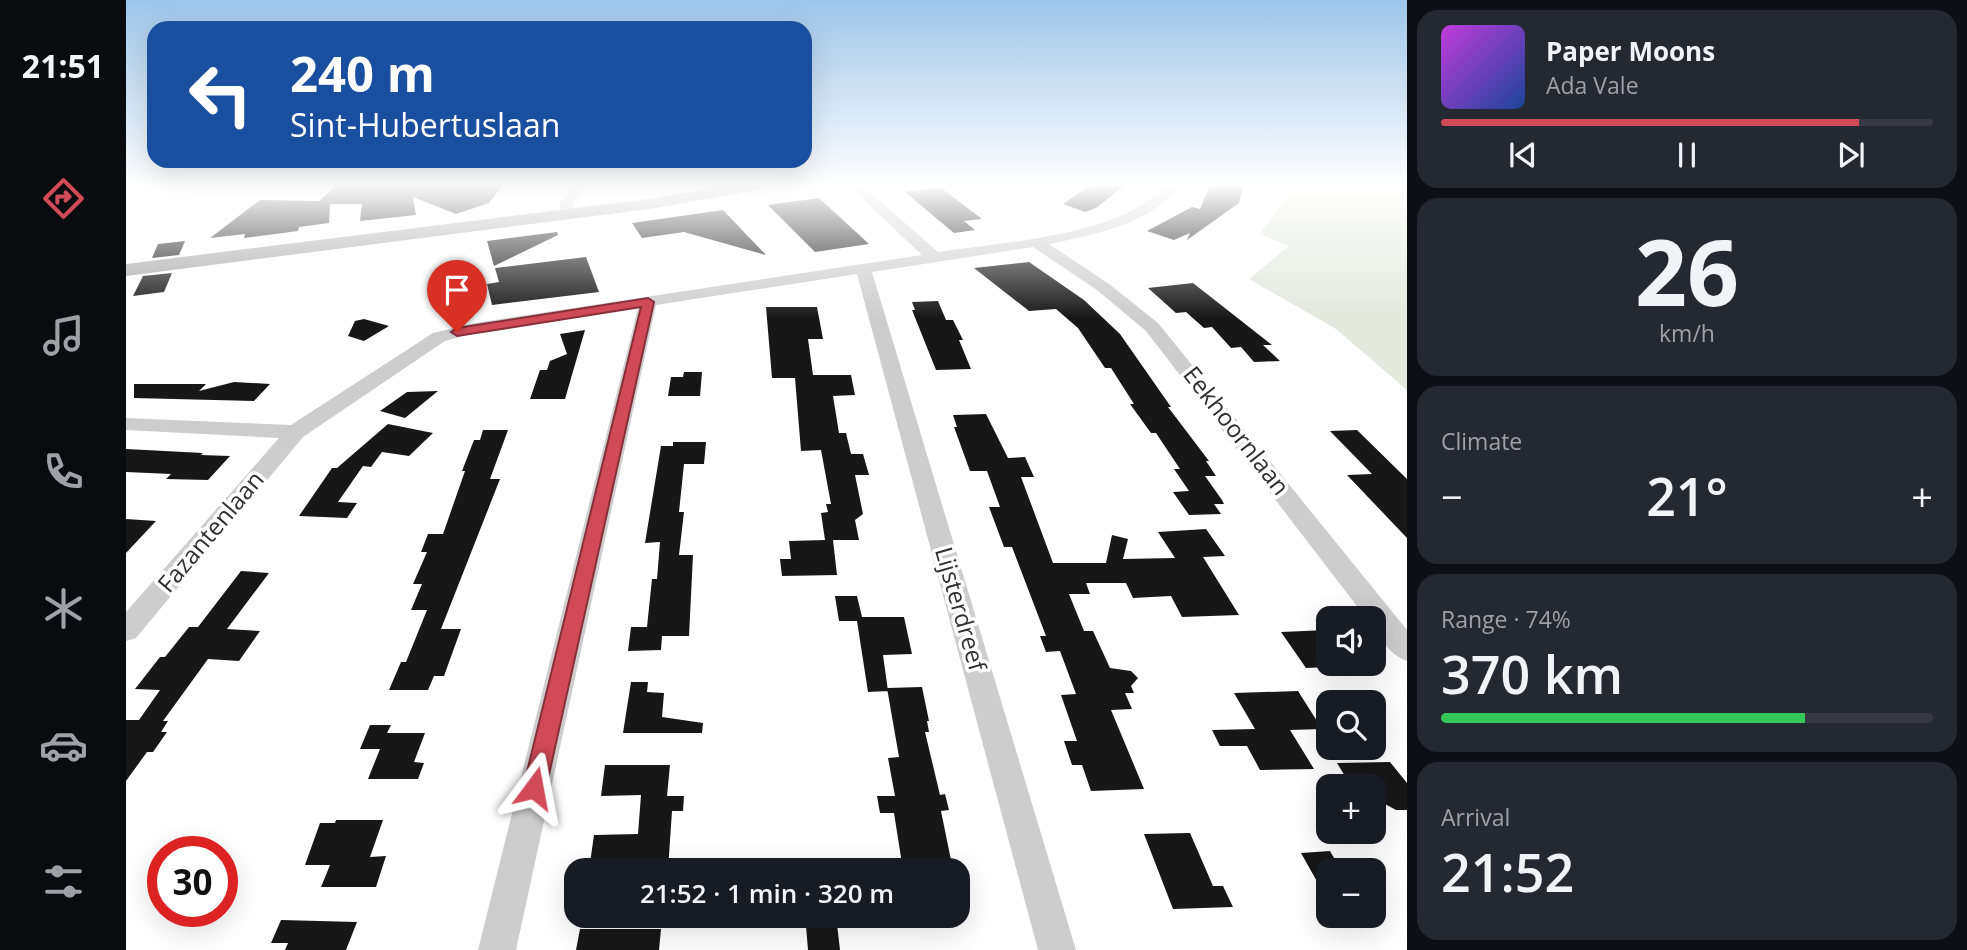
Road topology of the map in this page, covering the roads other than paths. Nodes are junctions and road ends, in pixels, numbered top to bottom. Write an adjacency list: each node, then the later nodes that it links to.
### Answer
1 (448, 229): 7 (main road)
2 (903, 229): 5 (street)
3 (1094, 229): 4 (street, Fazantenlaan)
4 (1036, 242): 5 (street, Fazantenlaan); 12 (street, Eekhoornlaan)
5 (935, 258): 6 (street, Fazantenlaan)
6 (863, 268): 8 (street, Fazantenlaan); 14 (street, Lijsterdreef)
7 (126, 270)
8 (648, 302): 10 (street, Fazantenlaan); 13 (street)
9 (126, 424): 10 (street)
10 (295, 432): 11 (street, Fazantenlaan)
11 (126, 631)
12 (1407, 650)
13 (497, 950)
14 (1057, 950)

